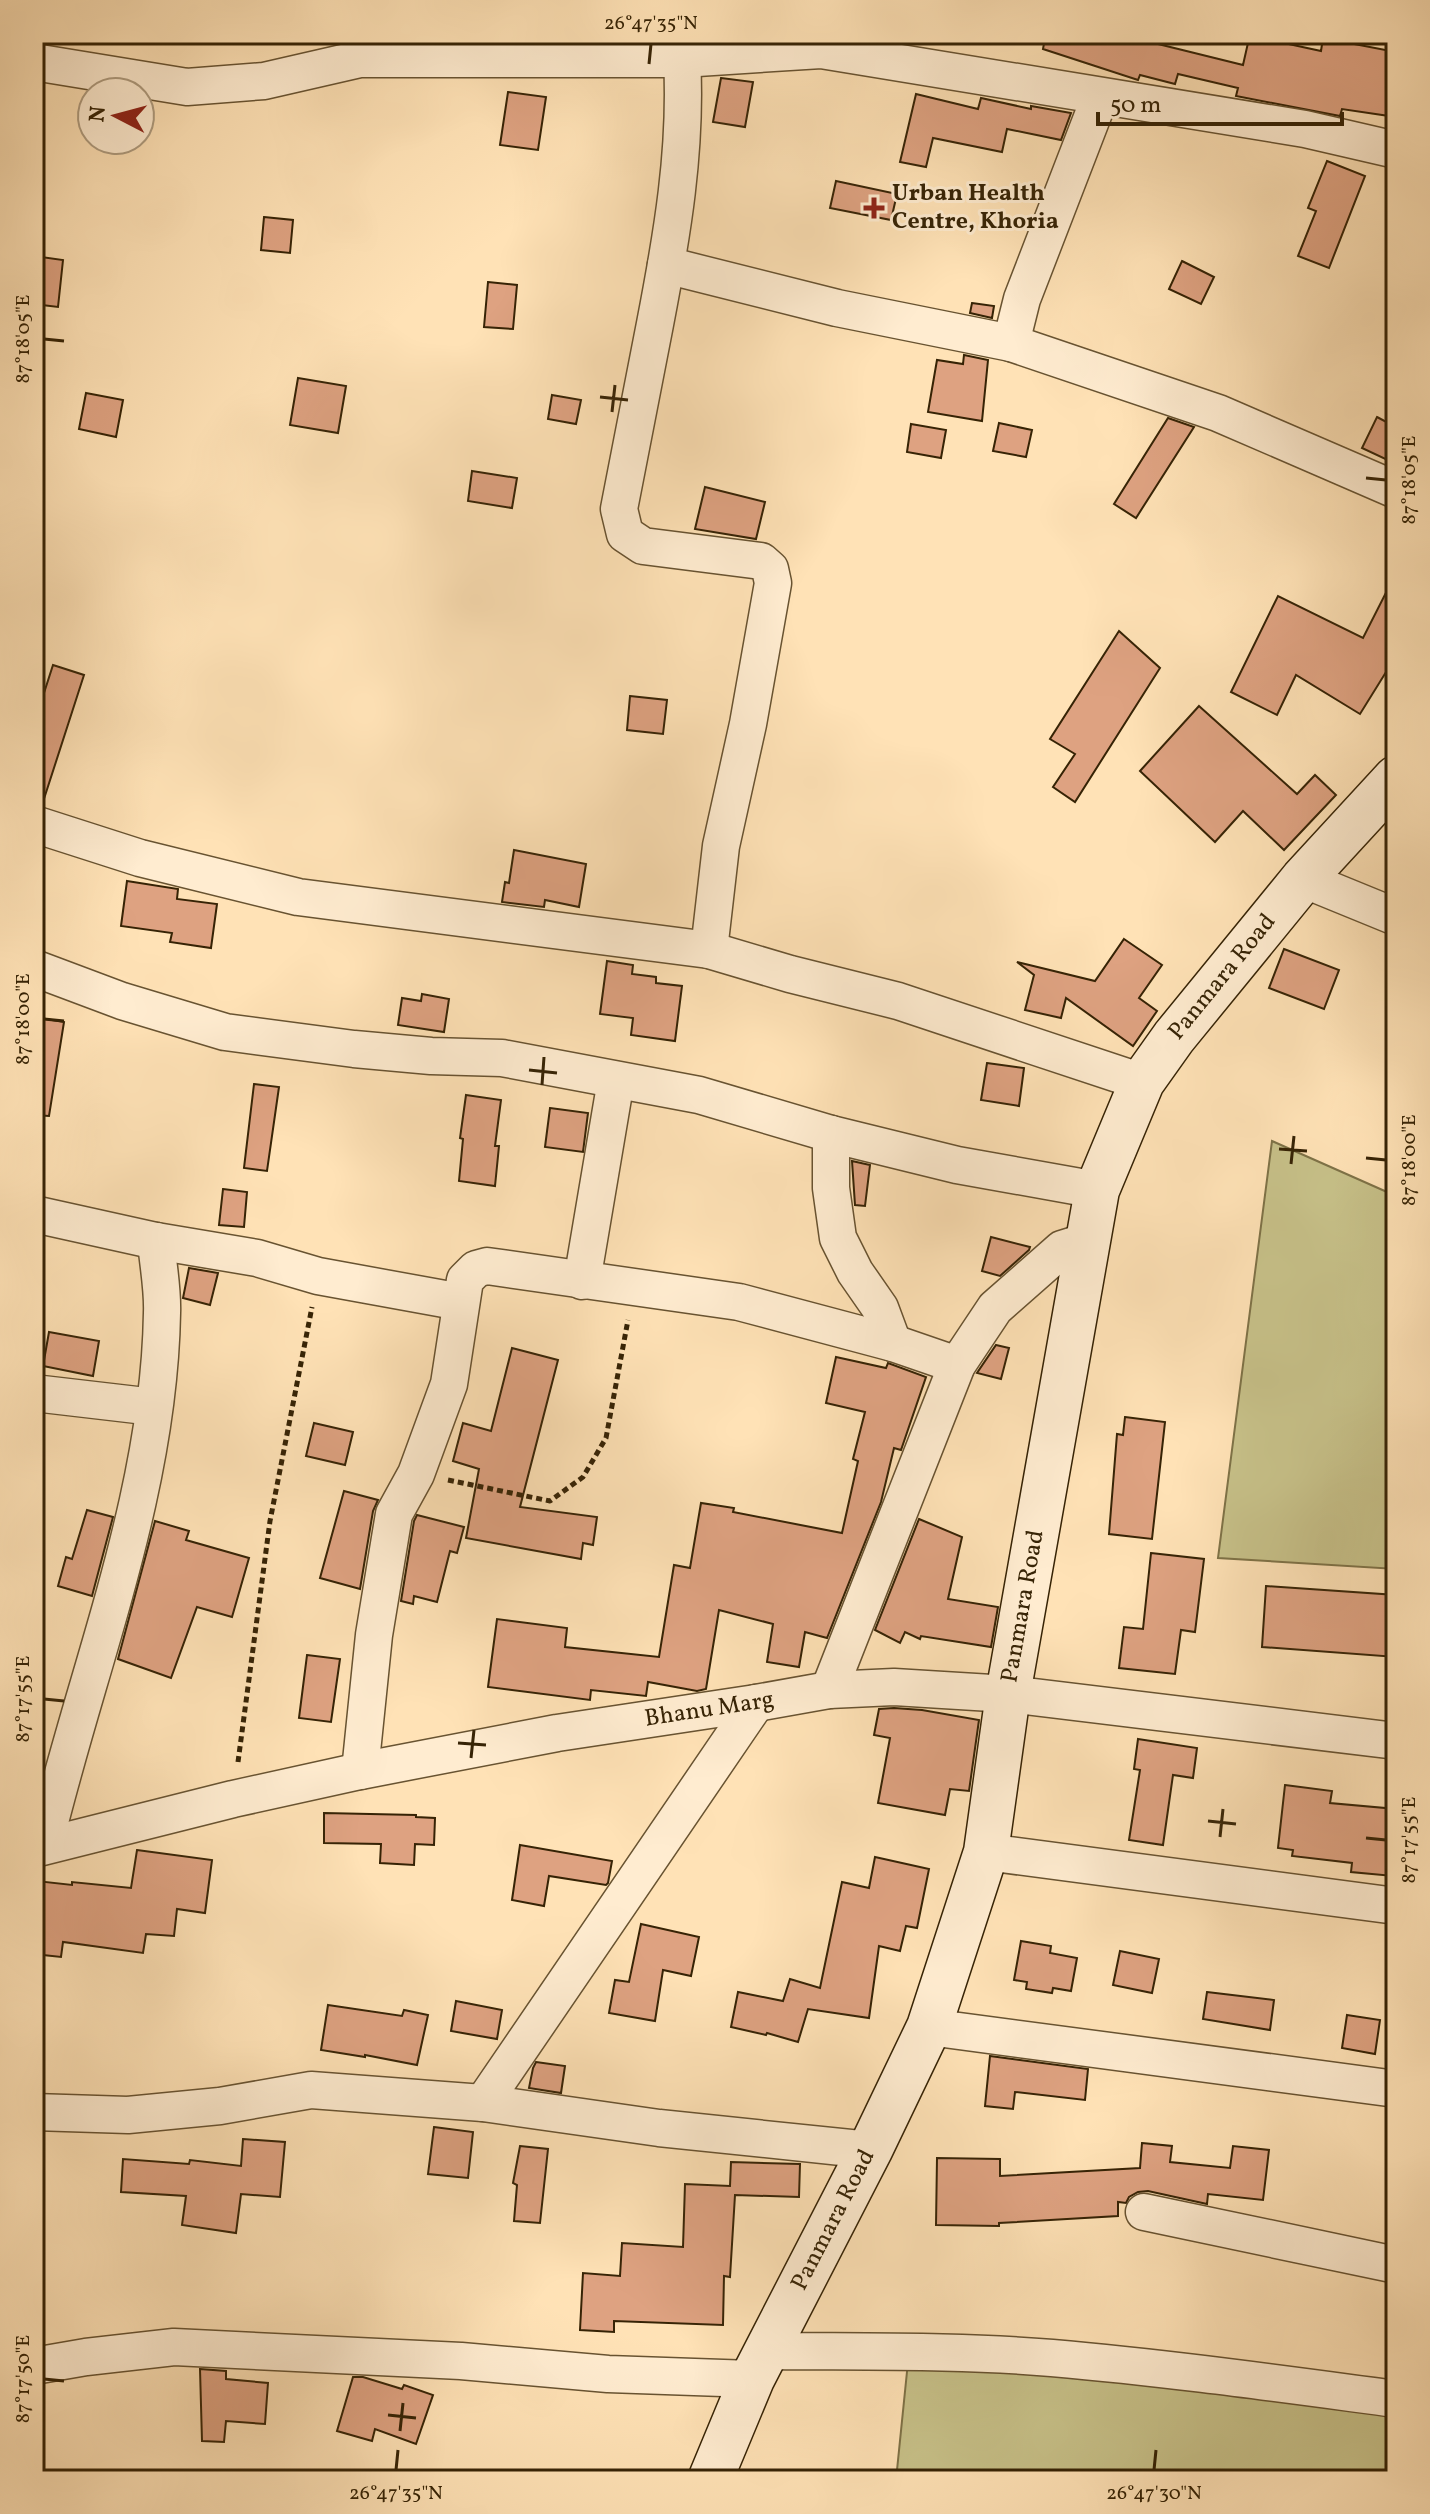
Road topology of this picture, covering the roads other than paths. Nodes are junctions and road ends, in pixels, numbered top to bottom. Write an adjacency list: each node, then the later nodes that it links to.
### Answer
1 (682, 59): 2 (street); 3 (street); 5 (street)
2 (34, 62)
3 (1100, 97): 4 (street); 6 (street)
4 (1396, 150)
5 (666, 265): 6 (street); 12 (street)
6 (1011, 343): 7 (street)
7 (1396, 490)
8 (1396, 778): 10 (street, Panmara Road)
9 (34, 824): 12 (street)
10 (1303, 879): 11 (street); 15 (street, Panmara Road)
11 (1396, 917)
12 (709, 950): 15 (street)
13 (34, 968): 14 (street)
14 (616, 1080): 16 (street); 21 (street)
15 (1142, 1082): 17 (street, Panmara Road)
16 (831, 1134): 17 (street); 23 (street)
17 (1097, 1190): 20 (street, Panmara Road)
18 (34, 1214): 19 (street)
19 (156, 1241): 22 (street); 26 (street)
20 (1088, 1241): 24 (street); 28 (street, Panmara Road)
21 (582, 1281): 22 (street); 23 (street)
22 (461, 1302): 31 (street)
23 (893, 1343): 24 (street)
24 (957, 1365): 27 (street)
25 (34, 1393): 26 (street)
26 (154, 1407): 32 (street)
27 (829, 1690): 28 (street, Bhanu Marg); 29 (street, Bhanu Marg)
28 (1008, 1694): 30 (street, Bhanu Marg); 33 (street, Panmara Road)
29 (756, 1703): 31 (street, Bhanu Marg); 37 (street)
30 (1396, 1741)
31 (360, 1771): 32 (street, Bhanu Marg)
32 (39, 1848)
33 (986, 1852): 34 (street); 35 (street, Panmara Road)
34 (1396, 1906)
35 (929, 2027): 36 (street); 39 (street, Panmara Road)
36 (1396, 2089)
37 (483, 2103): 38 (street); 39 (street)
38 (34, 2112)
39 (870, 2150): 42 (street, Panmara Road)
40 (1144, 2212): 41 (street)
41 (1396, 2265)
42 (760, 2365): 43 (street); 44 (street); 45 (street, Panmara Road)
43 (34, 2366)
44 (1396, 2399)
45 (710, 2480)

